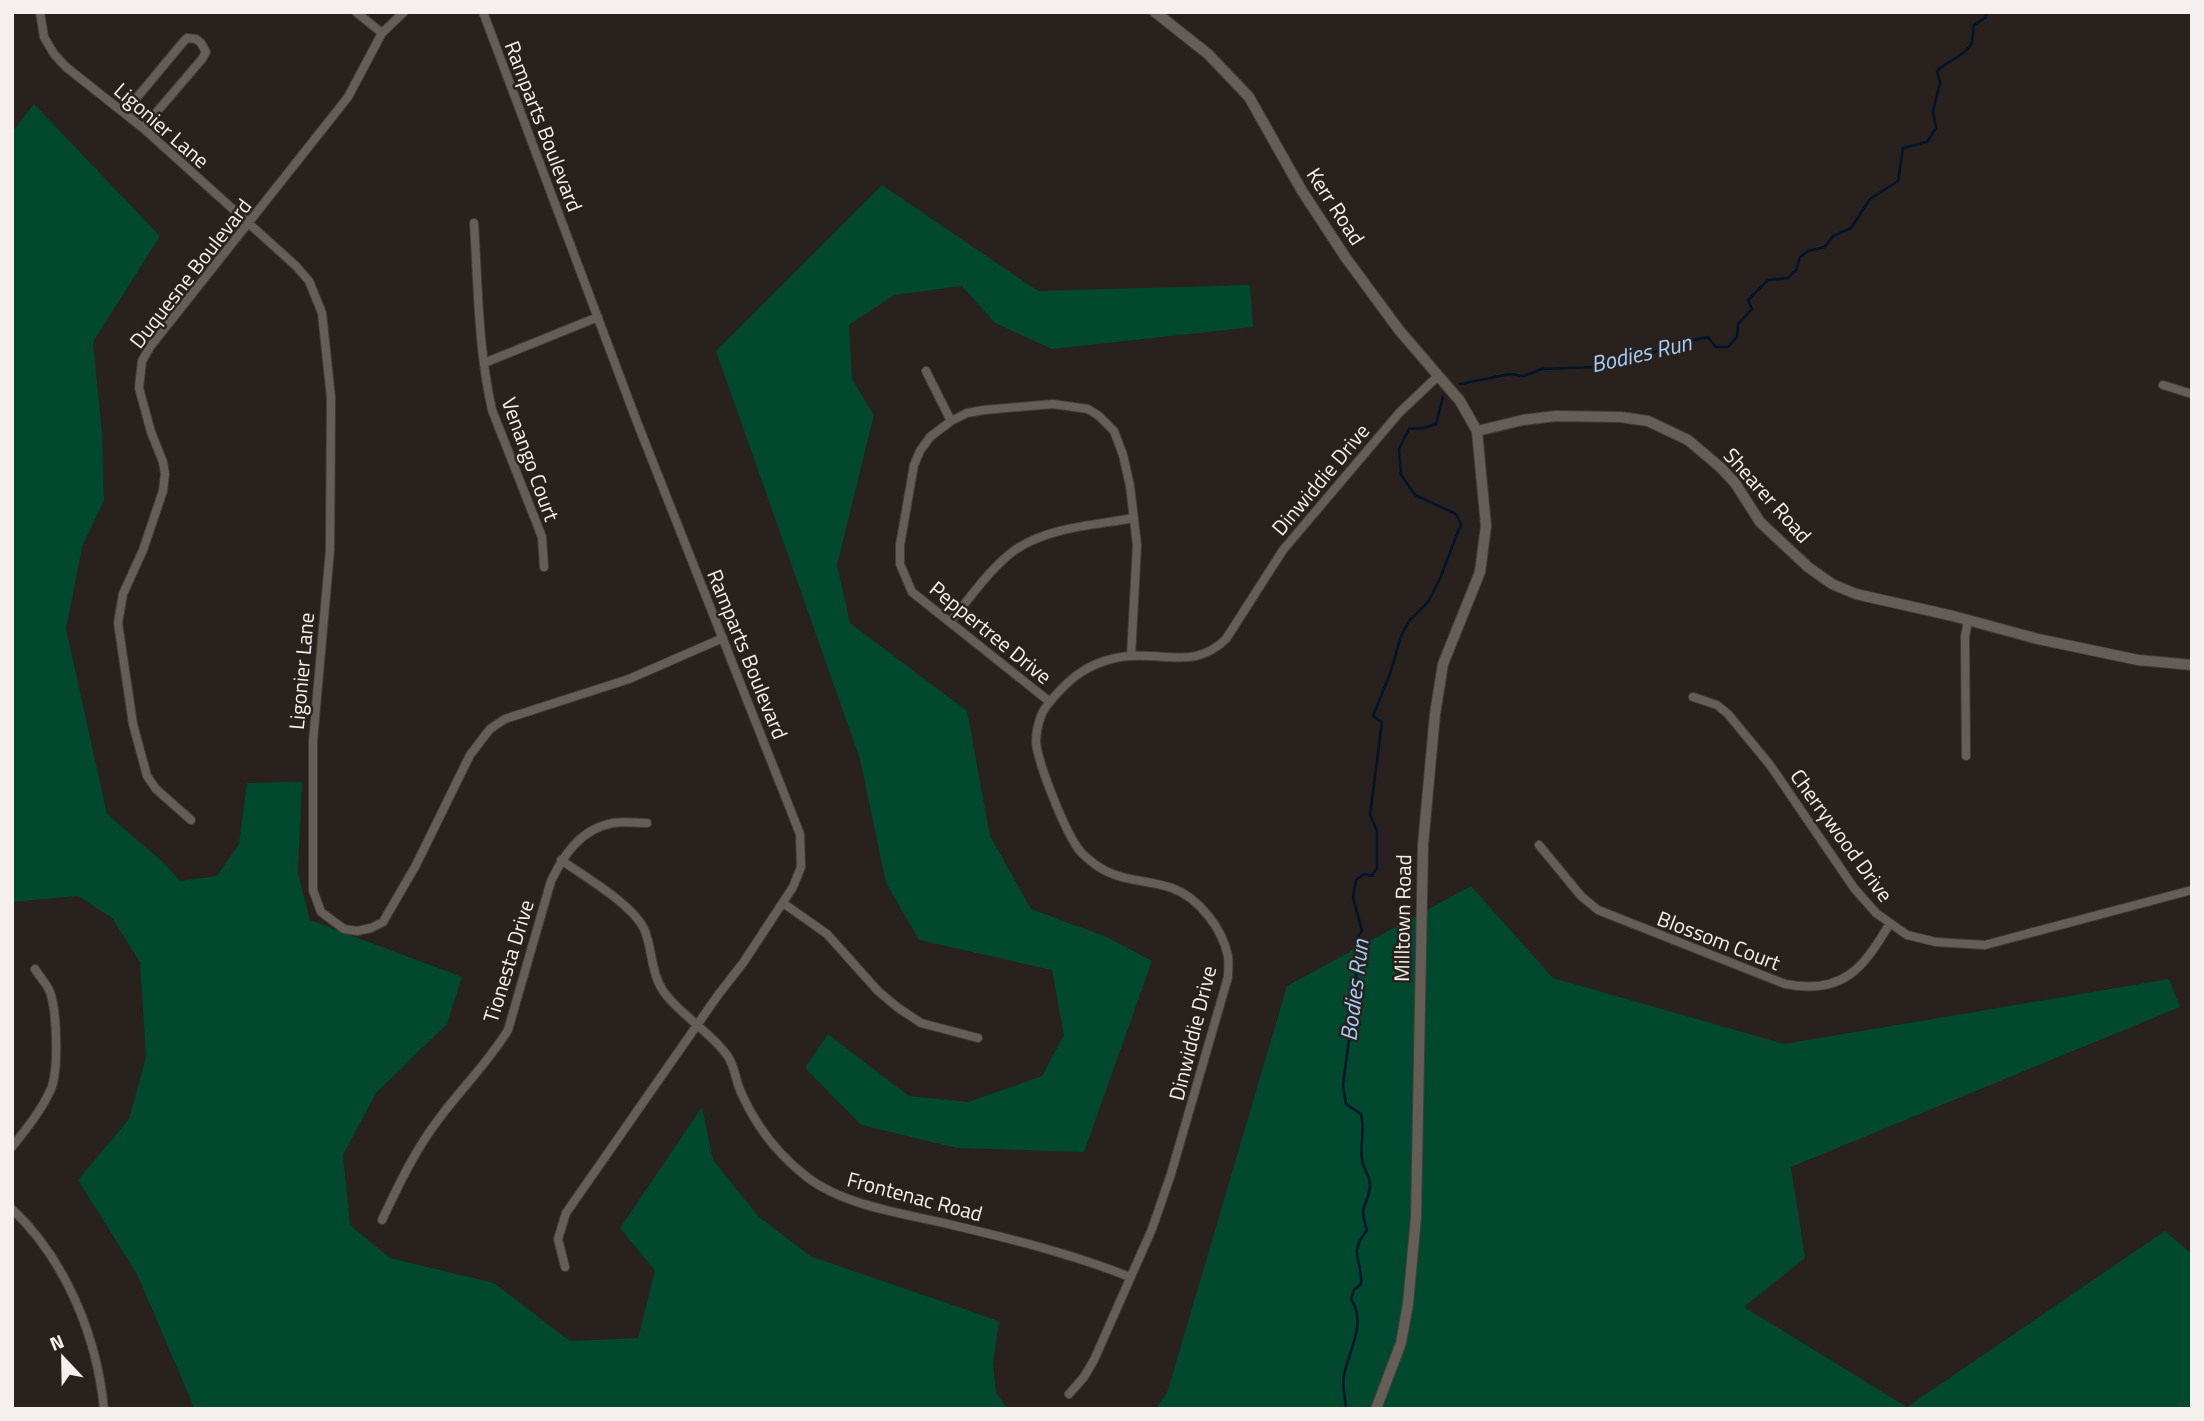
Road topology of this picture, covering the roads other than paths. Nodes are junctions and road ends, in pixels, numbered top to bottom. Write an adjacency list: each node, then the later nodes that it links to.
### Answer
1 (40, 12): 7 (street, Ligonier Lane)
2 (356, 12): 6 (street)
3 (404, 12): 6 (street, Duquesne Boulevard)
4 (483, 12): 11 (street, Ramparts Boulevard)
5 (1155, 12): 14 (street, Kerr Road)
6 (382, 33): 9 (street, Duquesne Boulevard)
7 (124, 113): 8 (street, Ligonier Lane); 8 (street)
8 (143, 128): 9 (street, Ligonier Lane)
9 (247, 223): 23 (street, Ligonier Lane); 29 (street, Duquesne Boulevard)
10 (474, 223): 12 (street, Venango Court)
11 (598, 317): 12 (street); 23 (street, Ramparts Boulevard)
12 (484, 363): 20 (street, Venango Court)
13 (926, 371): 17 (street)
14 (1438, 376): 18 (street, Kerr Road); 24 (street, Dinwiddie Drive)
15 (2163, 385): 16 (street)
16 (2192, 394)
17 (951, 421): 19 (street, Peppertree Drive); 22 (street, Peppertree Drive)
18 (1477, 431): 21 (street, Shearer Road); 46 (street, Milltown Road)
19 (1134, 518): 22 (street); 24 (street, Peppertree Drive)
20 (544, 567)
21 (1968, 620): 25 (street, Shearer Road); 28 (street)
22 (950, 622): 27 (street, Peppertree Drive)
23 (723, 638): 34 (street, Ramparts Boulevard)
24 (1131, 656): 27 (street, Dinwiddie Drive)
25 (2192, 665)
26 (1693, 697): 35 (street, Cherrywood Drive)
27 (1050, 702): 43 (street, Dinwiddie Drive)
28 (1966, 756)
29 (191, 820)
30 (647, 823): 32 (street, Tionesta Drive)
31 (1539, 845): 35 (street, Blossom Court)
32 (561, 860): 37 (street, Frontenac Road); 41 (street, Tionesta Drive)
33 (2192, 890): 35 (street, Cherrywood Drive)
34 (783, 903): 37 (street, Ramparts Boulevard); 38 (street)
35 (1890, 923)
36 (35, 969): 39 (street)
37 (699, 1025): 42 (street, Ramparts Boulevard); 43 (street, Frontenac Road)
38 (978, 1038)
39 (12, 1147)
40 (12, 1209): 45 (street)
41 (382, 1220)
42 (565, 1267)
43 (1130, 1277): 44 (street, Dinwiddie Drive)
44 (1069, 1394)
45 (104, 1409)
46 (1376, 1409)

